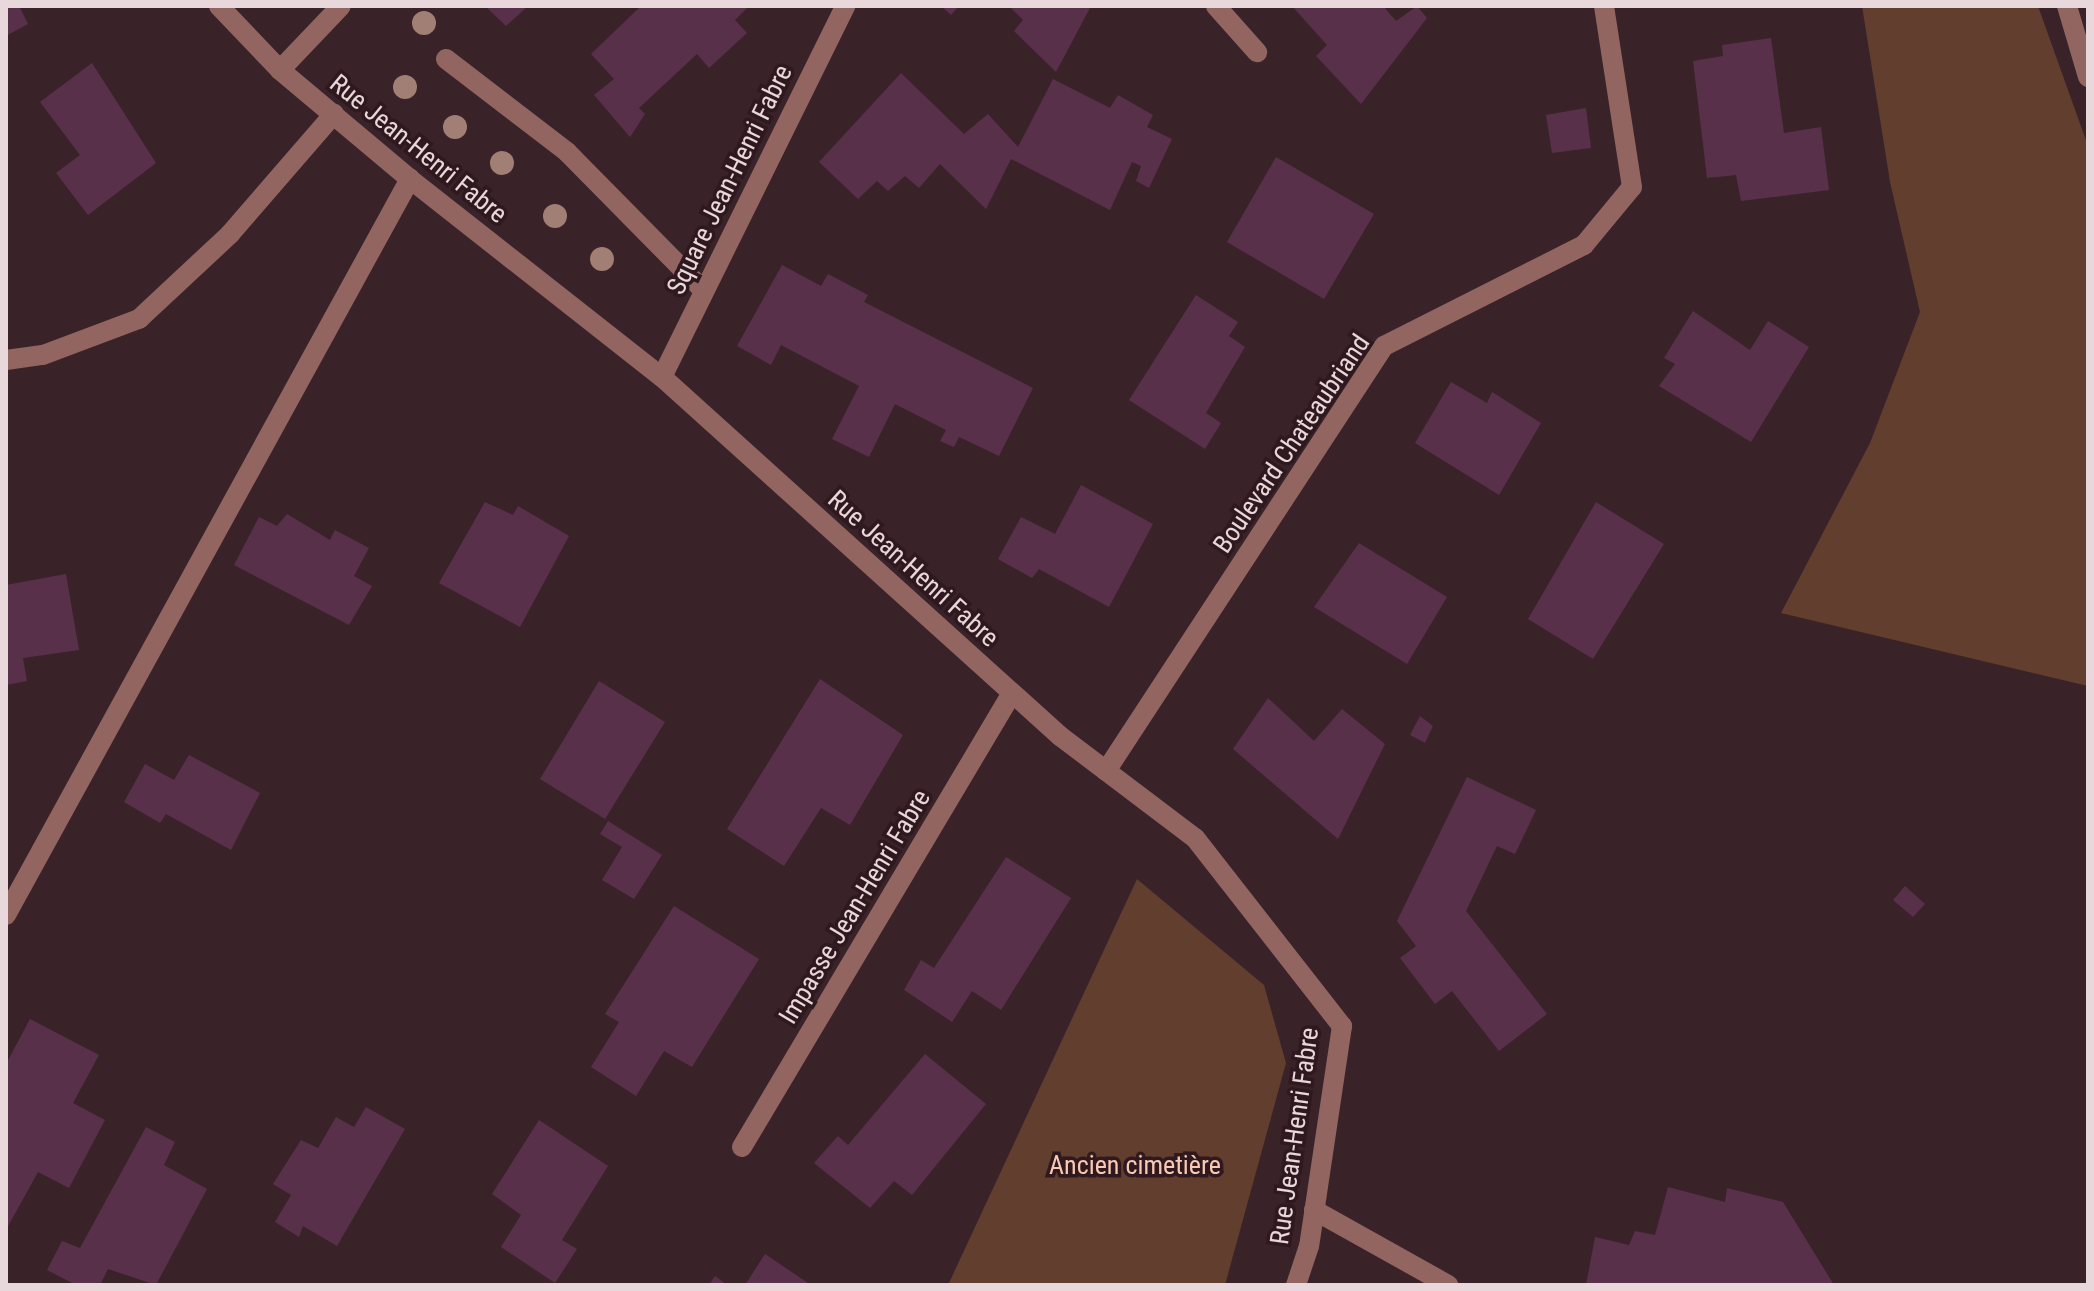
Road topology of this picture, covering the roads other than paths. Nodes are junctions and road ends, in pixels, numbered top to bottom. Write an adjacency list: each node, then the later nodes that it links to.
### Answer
1 (219, 6): 9 (street, Rue Jean-Henri Fabre)
2 (341, 6): 9 (street)
3 (845, 6): 13 (street, Square Jean-Henri Fabre)
4 (1216, 6): 7 (street)
5 (1604, 6): 17 (street, Boulevard Chateaubriand)
6 (2067, 6): 10 (street)
7 (1257, 52)
8 (446, 59): 13 (street)
9 (280, 70): 11 (street, Rue Jean-Henri Fabre)
10 (2088, 77)
11 (334, 114): 12 (street, Rue Jean-Henri Fabre); 14 (street)
12 (410, 179): 15 (street, Rue Jean-Henri Fabre); 18 (street)
13 (704, 291): 15 (street, Square Jean-Henri Fabre)
14 (6, 360)
15 (662, 377): 16 (street, Rue Jean-Henri Fabre)
16 (1012, 693): 17 (street, Rue Jean-Henri Fabre); 19 (street, Impasse Jean-Henri Fabre)
17 (1106, 771): 20 (street, Rue Jean-Henri Fabre)
18 (6, 915)
19 (742, 1147)
20 (1314, 1210): 21 (street, Rue Jean-Henri Fabre); 22 (street)
21 (1296, 1285)
22 (1448, 1285)

